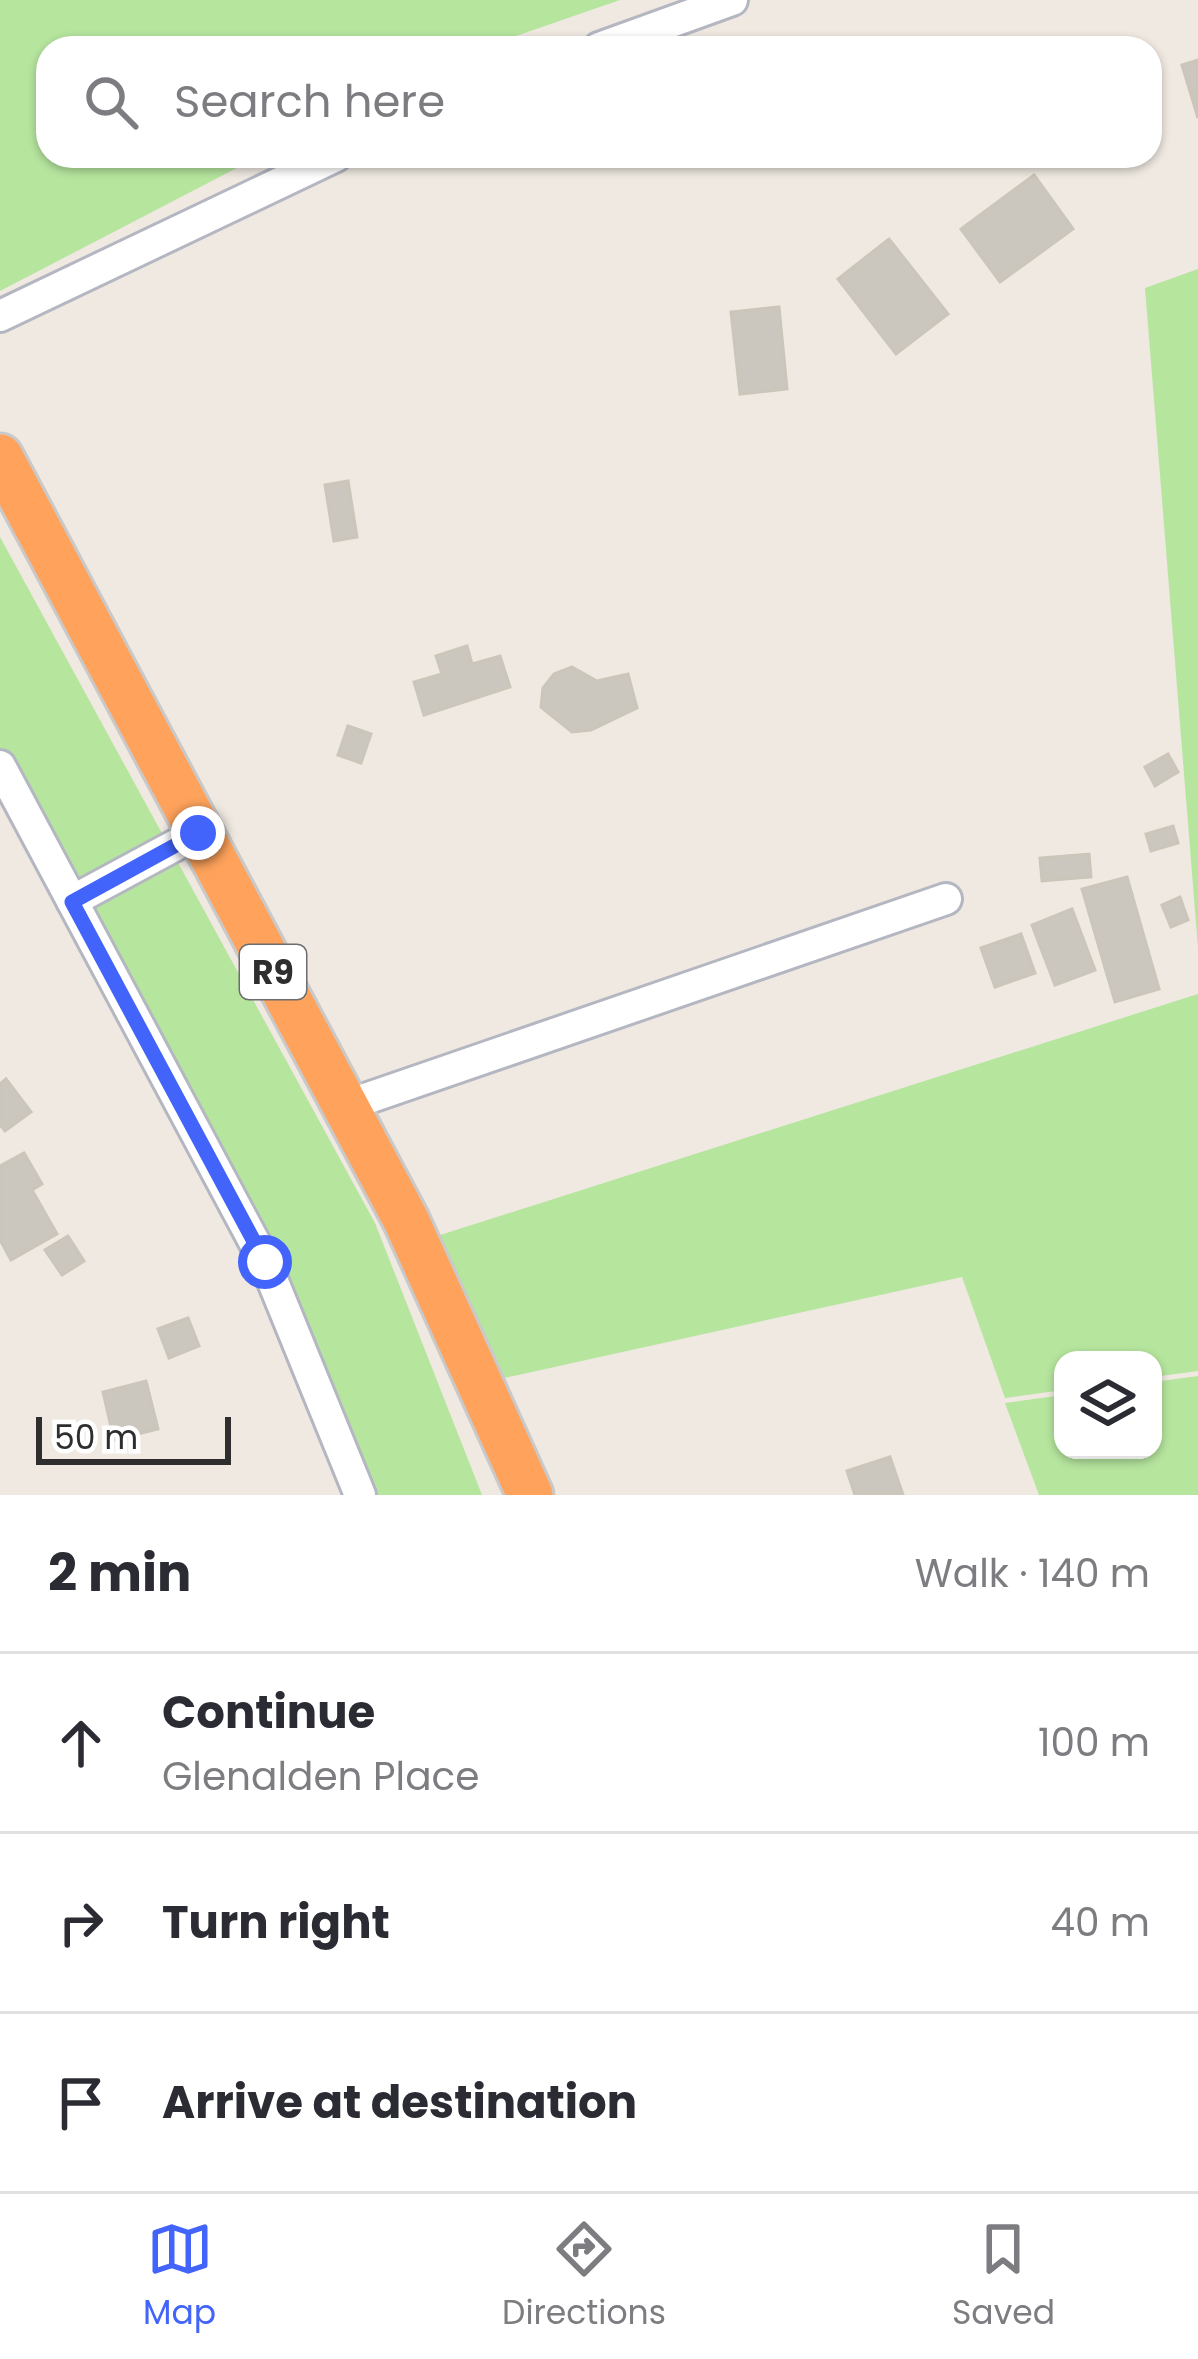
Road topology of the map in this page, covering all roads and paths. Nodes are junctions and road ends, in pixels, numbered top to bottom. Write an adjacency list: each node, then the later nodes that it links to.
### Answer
1 (732, 0): 2 (street)
2 (632, 36)
3 (311, 168): 4 (street)
4 (0, 316)
5 (0, 457): 7 (highway, R9)
6 (0, 766): 9 (street)
7 (198, 833): 9 (street); 10 (highway, R9)
8 (946, 899): 10 (street)
9 (72, 902): 11 (street)
10 (345, 1106): 12 (highway, R9)
11 (360, 1495)
12 (530, 1495)

